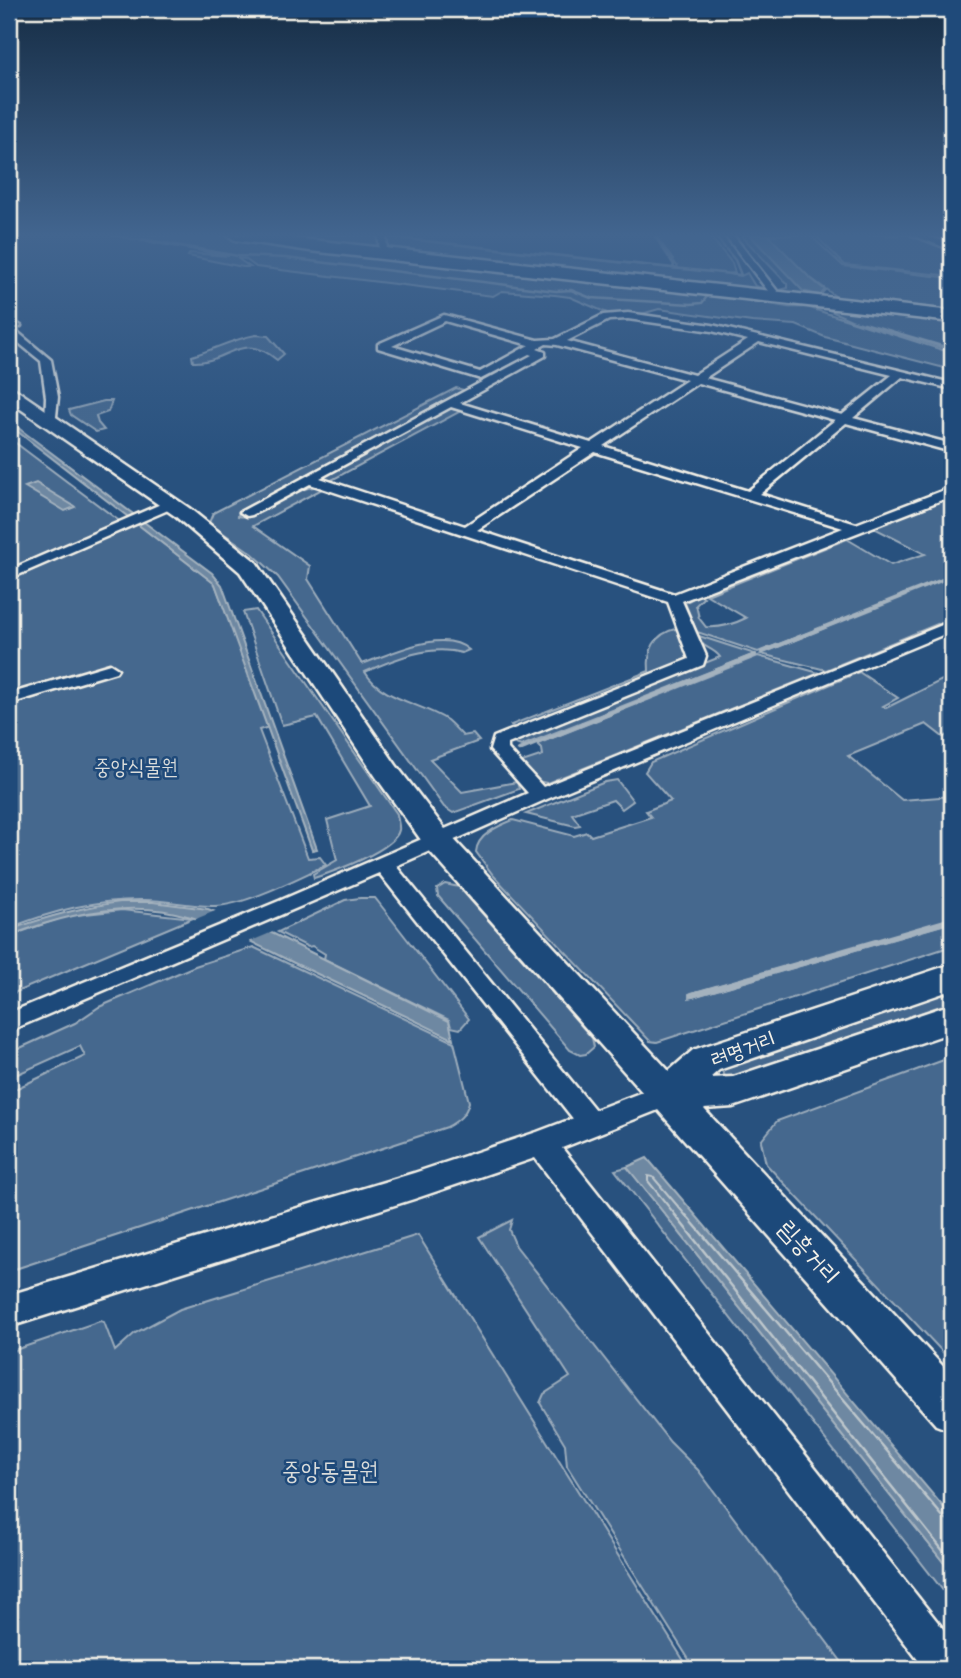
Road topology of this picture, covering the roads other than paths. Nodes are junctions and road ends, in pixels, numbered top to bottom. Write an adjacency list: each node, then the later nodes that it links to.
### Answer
1 (929, 313): 2 (highway)
2 (952, 316)
3 (16, 326): 13 (street)
4 (757, 339): 5 (street); 7 (street); 8 (street)
5 (557, 342): 6 (street); 8 (street)
6 (533, 347): 6 (street); 11 (street)
7 (901, 373): 9 (street); 12 (street)
8 (695, 379): 12 (street); 14 (street)
9 (952, 386)
10 (9, 393): 13 (main road, 림흥거리)
11 (452, 404): 14 (street); 16 (street)
12 (843, 418): 15 (street); 18 (street)
13 (51, 423): 19 (main road, 림흥거리)
14 (591, 447): 18 (street); 22 (street)
15 (952, 448)
16 (309, 479): 20 (street); 22 (street)
17 (952, 491): 21 (street)
18 (751, 495): 21 (street)
19 (170, 504): 23 (street); 29 (main road, 림흥거리)
20 (247, 512)
21 (856, 528): 24 (street)
22 (466, 531): 24 (street)
23 (9, 575)
24 (674, 599): 28 (street)
25 (952, 626): 28 (street)
26 (110, 669): 27 (street)
27 (9, 699)
28 (540, 795): 29 (street)
29 (437, 840): 30 (street); 34 (main road, 림흥거리)
30 (383, 864): 33 (street); 35 (street)
31 (952, 977): 34 (main road, 려명거리)
32 (952, 1018): 34 (main road, 려명거리)
33 (9, 1023)
34 (666, 1095): 35 (street); 38 (main road, 림흥거리)
35 (592, 1123): 36 (street)
36 (541, 1143): 37 (street); 39 (street)
37 (9, 1311)
38 (952, 1409)
39 (950, 1669)

